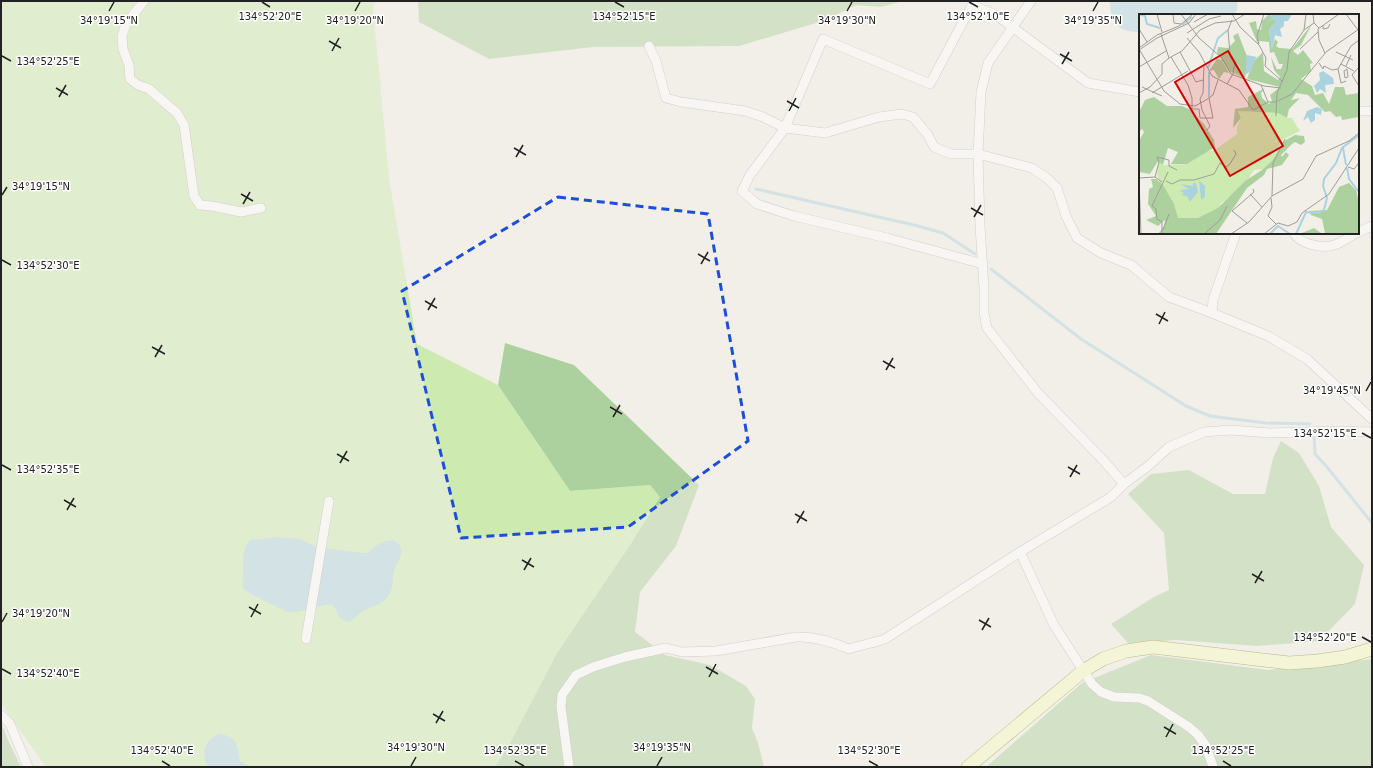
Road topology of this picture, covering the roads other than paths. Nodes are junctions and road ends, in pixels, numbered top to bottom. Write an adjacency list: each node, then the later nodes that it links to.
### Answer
1 (144, 1): 10 (street)
2 (1031, 1): 3 (street)
3 (1013, 27): 5 (street); 8 (street); 9 (street)
4 (649, 46): 8 (street)
5 (1139, 92)
6 (1359, 111): 7 (street)
7 (1372, 111)
8 (785, 128): 9 (street); 16 (street)
9 (978, 154): 16 (street); 17 (street)
10 (261, 208)
11 (1372, 226): 12 (street)
12 (1359, 232)
13 (1236, 234): 17 (street)
14 (1294, 234): 15 (street)
15 (1355, 234)
16 (983, 264): 20 (street)
17 (1212, 313): 18 (street)
18 (1372, 419)
19 (1372, 432): 20 (street)
20 (1124, 484): 22 (street)
21 (329, 501): 23 (street)
22 (1020, 552): 25 (street); 28 (street)
23 (306, 639)
24 (1372, 649): 25 (street)
25 (1083, 671): 29 (street); 30 (street)
26 (1, 715): 27 (street)
27 (28, 767)
28 (568, 767)
29 (968, 767)
30 (1213, 767)

